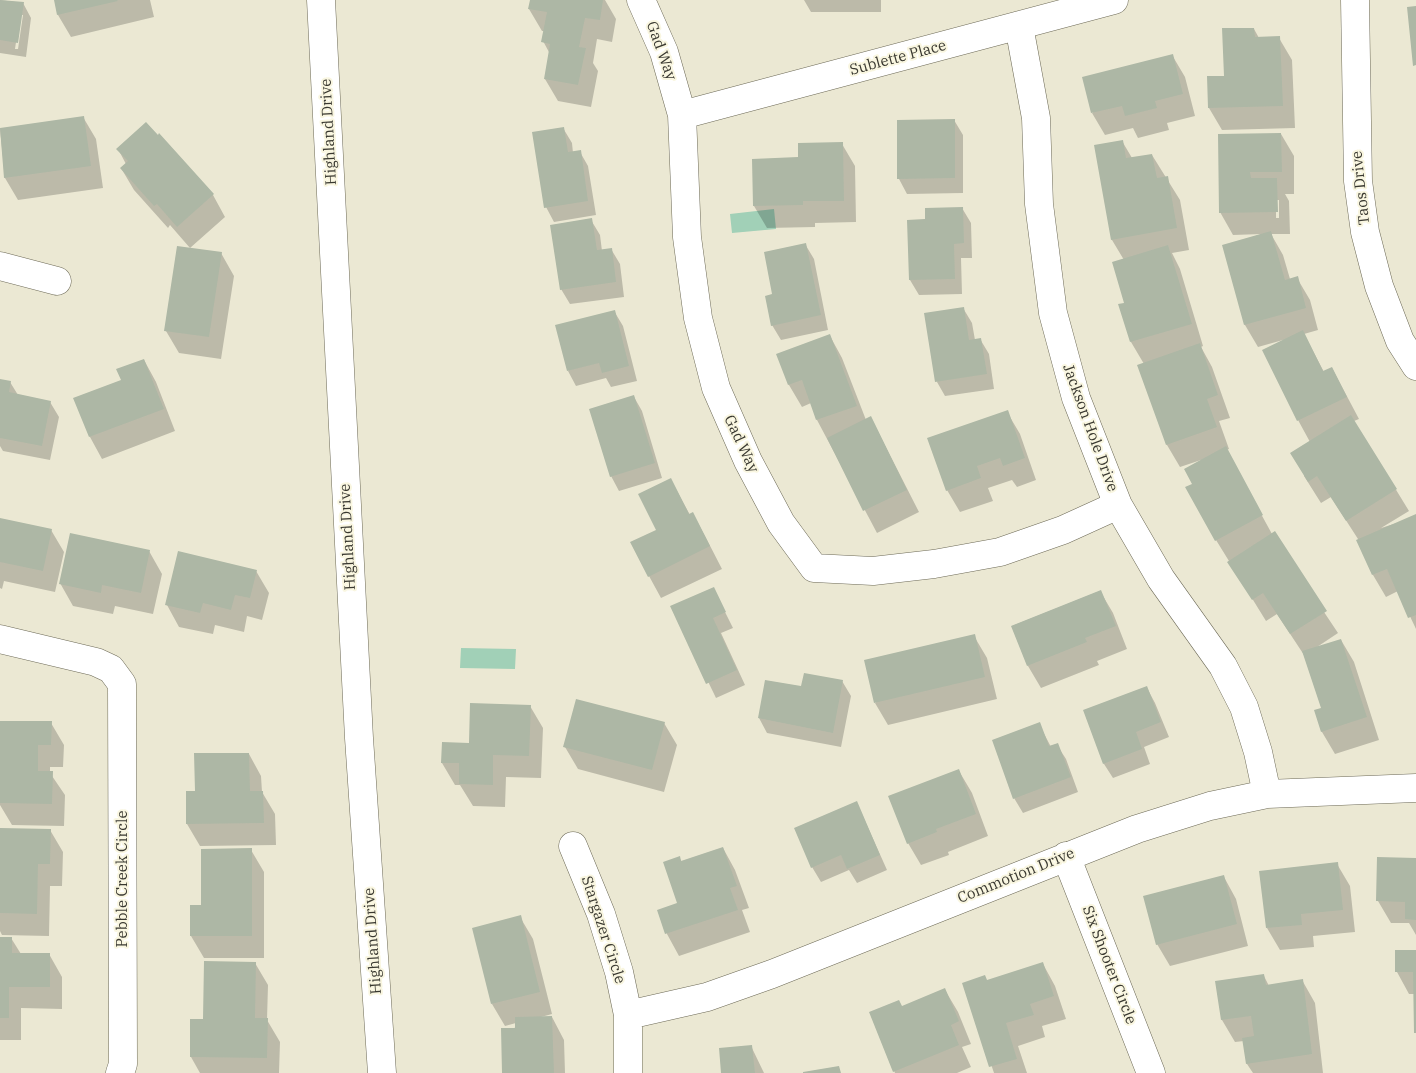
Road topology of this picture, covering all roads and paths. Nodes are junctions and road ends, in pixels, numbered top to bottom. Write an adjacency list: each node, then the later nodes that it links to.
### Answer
1 (321, 0): 19 (street, Highland Drive)
2 (641, 0): 6 (street, Gad Way)
3 (1114, 0): 5 (street, Sublette Place)
4 (1355, 0): 9 (street, Taos Drive)
5 (1019, 26): 6 (street, Sublette Place); 11 (street, Jackson Hole Drive)
6 (682, 116): 11 (street, Gad Way)
7 (0, 266): 8 (street)
8 (57, 281)
9 (1408, 337): 10 (street, Taos Drive)
10 (1416, 366)
11 (1118, 505): 14 (street, Jackson Hole Drive)
12 (0, 639): 18 (street, Pebble Creek Circle)
13 (1416, 788): 14 (street, Commotion Drive)
14 (1267, 794): 16 (street, Commotion Drive)
15 (573, 846): 17 (street, Stargazer Circle)
16 (1066, 856): 17 (street, Commotion Drive); 21 (street, Six Shooter Circle)
17 (628, 1015): 20 (street, Stargazer Circle)
18 (120, 1073)
19 (382, 1073)
20 (628, 1073)
21 (1151, 1073)

